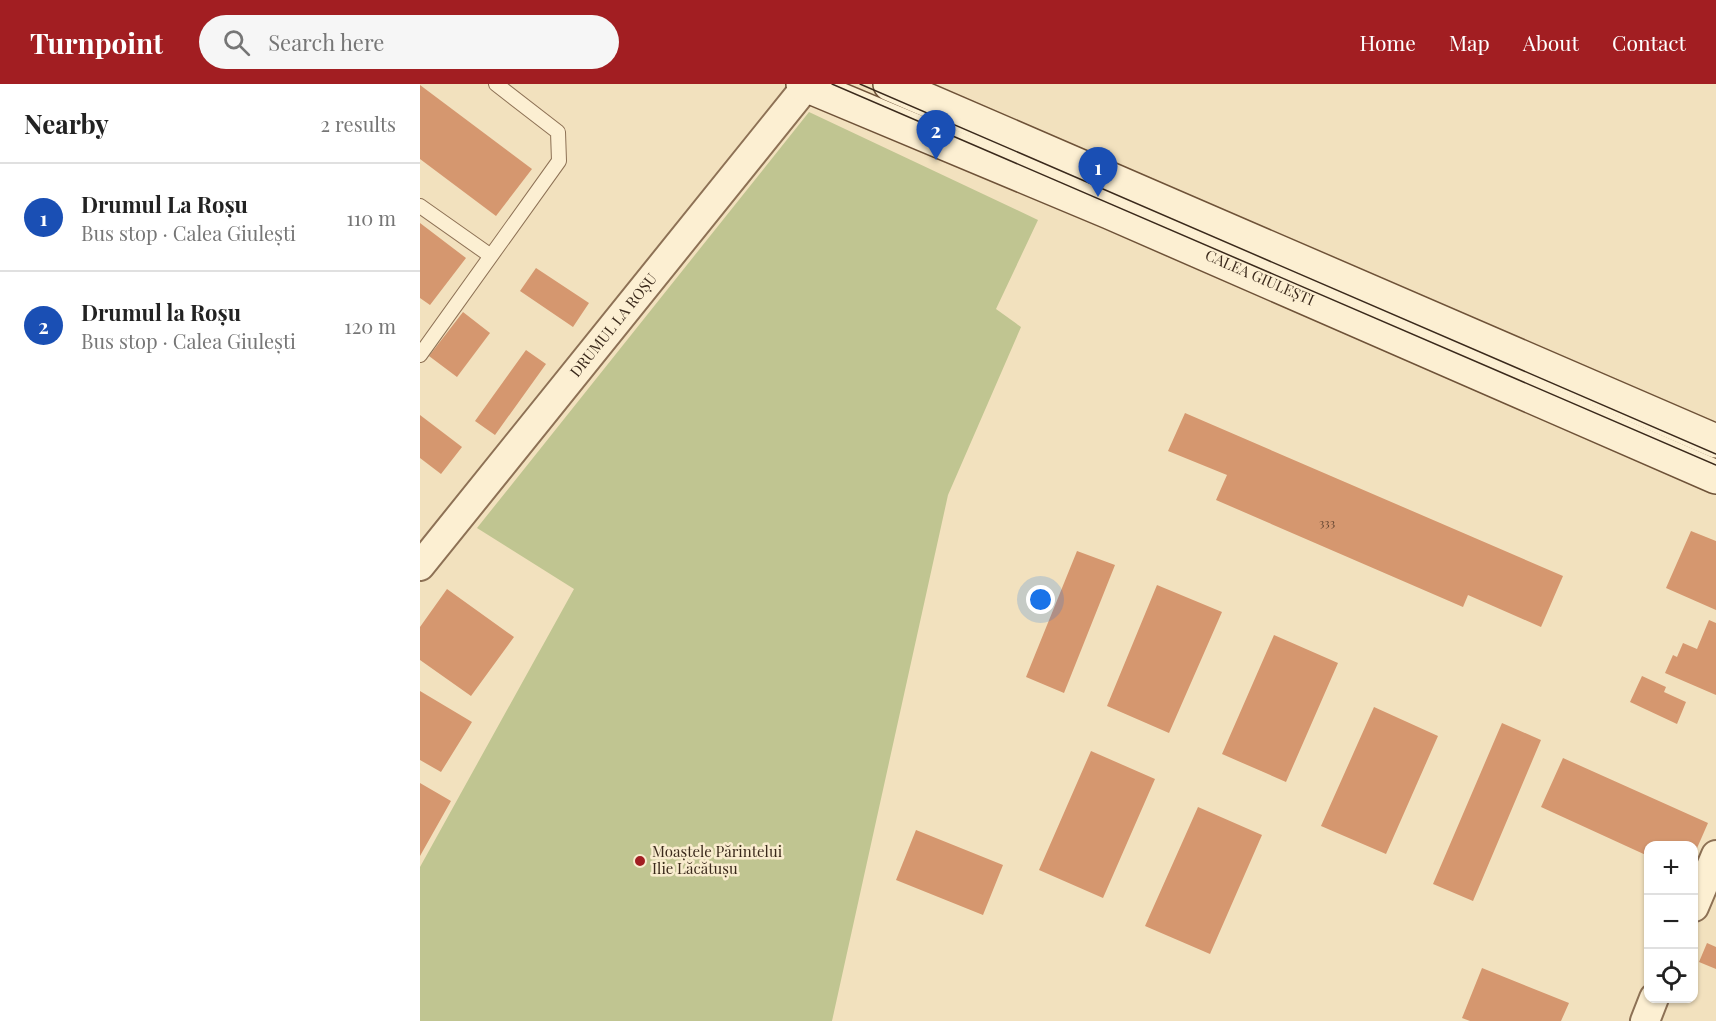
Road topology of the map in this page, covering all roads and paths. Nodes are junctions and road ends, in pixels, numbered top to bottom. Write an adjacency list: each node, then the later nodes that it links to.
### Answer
1 (496, 84): 5 (lane)
2 (806, 84): 9 (main road, CALEA GIULEȘTI); 10 (street, DRUMUL LA ROȘU)
3 (890, 84): 8 (main road)
4 (420, 206): 5 (lane)
5 (491, 255): 6 (lane)
6 (424, 339): 7 (lane)
7 (420, 355)
8 (1716, 441)
9 (1716, 477)
10 (420, 566)
11 (1716, 855): 12 (street)
12 (1698, 898)
13 (1652, 1003): 14 (street)
14 (1645, 1021)

